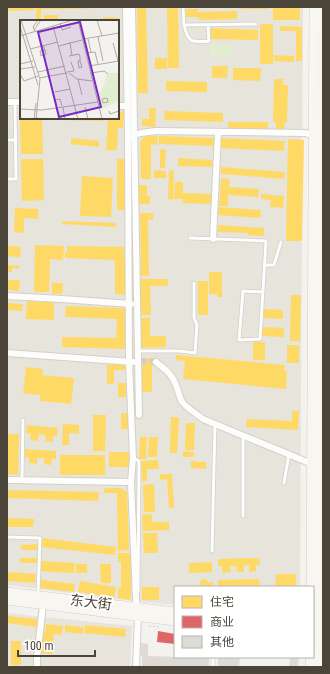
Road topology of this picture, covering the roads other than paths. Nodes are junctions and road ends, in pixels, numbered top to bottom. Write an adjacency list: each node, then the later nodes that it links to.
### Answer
1 (127, 7): 11 (street); 13 (street)
2 (183, 7): 6 (lane)
3 (314, 7): 14 (main road)
4 (322, 7): 14 (main road)
5 (256, 24): 7 (lane)
6 (184, 25): 7 (lane); 7 (lane)
7 (208, 25)
8 (7, 102): 9 (street)
9 (18, 102): 17 (lane)
10 (119, 106): 11 (street)
11 (127, 106): 15 (street)
12 (218, 132): 13 (street); 14 (street); 20 (street)
13 (135, 135): 15 (street); 28 (street)
14 (320, 136): 22 (main road); 42 (main road)
15 (128, 137): 27 (street)
16 (7, 140): 17 (lane)
17 (16, 140): 18 (lane)
18 (7, 179)
19 (190, 238): 20 (lane)
20 (213, 239): 23 (lane)
21 (281, 242): 23 (lane)
22 (322, 246): 29 (main road)
23 (265, 265): 25 (lane)
24 (194, 283): 30 (lane)
25 (263, 292): 25 (lane)
26 (7, 296): 27 (street)
27 (129, 304): 28 (street); 33 (street)
28 (138, 304): 30 (street)
29 (322, 349): 35 (main road)
30 (138, 351): 32 (street)
31 (7, 353): 33 (street)
32 (140, 361): 33 (street); 36 (street)
33 (129, 362): 41 (street)
34 (156, 362): 38 (street)
35 (321, 407): 58 (main road)
36 (139, 415)
37 (23, 420): 44 (lane)
38 (215, 424): 39 (street); 49 (lane)
39 (243, 435): 40 (street); 47 (lane)
40 (289, 454): 42 (street); 46 (lane)
41 (133, 458): 45 (street); 55 (lane)
42 (312, 464): 50 (main road)
43 (10, 480): 44 (street)
44 (22, 480): 45 (street)
45 (131, 482): 55 (street)
46 (284, 483)
47 (243, 516)
48 (7, 537): 52 (lane)
49 (212, 551)
50 (311, 586)
51 (7, 592): 52 (main road, 东大街)
52 (38, 596): 55 (main road, 东大街)
53 (7, 600): 54 (main road, 东大街)
54 (43, 605): 55 (main road, 东大街); 59 (street)
55 (137, 611): 56 (main road, 东大街); 57 (main road, 东大街); 60 (street)
56 (174, 612)
57 (174, 621)
58 (316, 632): 61 (main road)
59 (37, 667)
60 (136, 667)
61 (319, 667)

